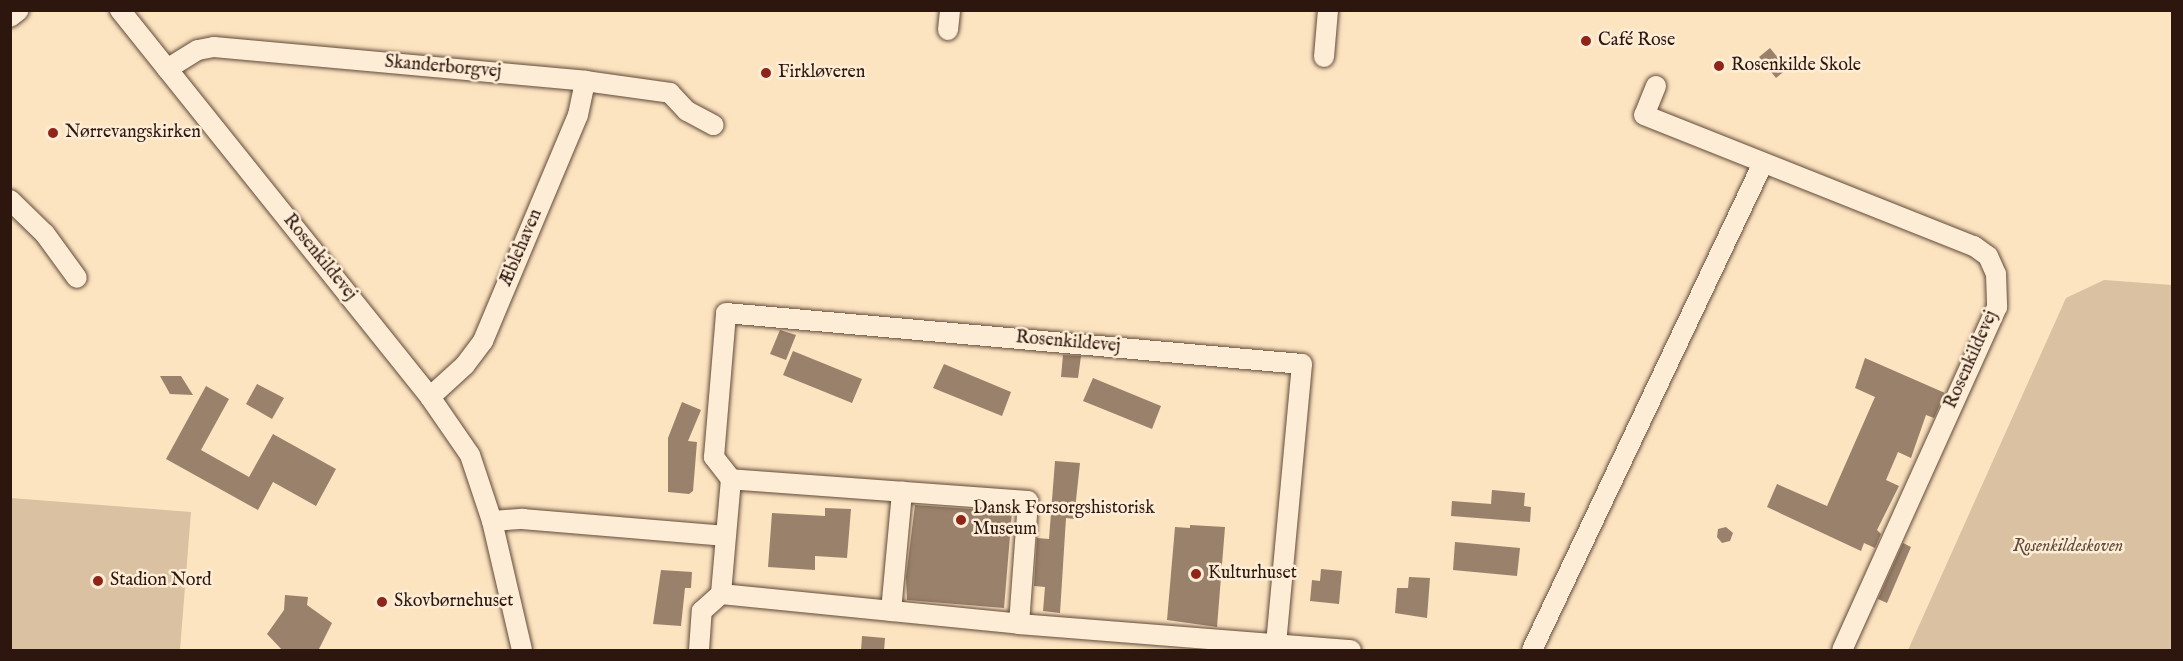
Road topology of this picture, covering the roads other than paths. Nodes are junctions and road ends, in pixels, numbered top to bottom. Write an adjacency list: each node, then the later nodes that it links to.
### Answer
1 (19, 10): 4 (street)
2 (120, 10): 6 (street, Rosenkildevej)
3 (1328, 10): 5 (street)
4 (10, 17)
5 (1324, 57)
6 (167, 69): 7 (street, Skanderborgvej); 13 (street, Rosenkildevej)
7 (585, 81): 9 (street, Skanderborgvej); 13 (street, Æblehaven)
8 (1656, 86): 10 (street, Rosenkildevej)
9 (713, 125)
10 (1763, 163): 25 (street); 26 (street, Rosenkildevej)
11 (10, 200): 12 (street)
12 (77, 278)
13 (430, 397): 16 (street, Rosenkildevej)
14 (731, 479): 15 (street); 17 (street); 21 (street, Rosenkildevej)
15 (902, 492): 19 (street); 20 (street)
16 (492, 520): 17 (street); 22 (street, Rosenkildevej)
17 (725, 536): 18 (street)
18 (721, 594): 19 (street); 23 (street)
19 (891, 611): 20 (street)
20 (1019, 624): 21 (street)
21 (1276, 644): 24 (street)
22 (522, 651)
23 (699, 651)
24 (1351, 651)
25 (1532, 651)
26 (1842, 651)

